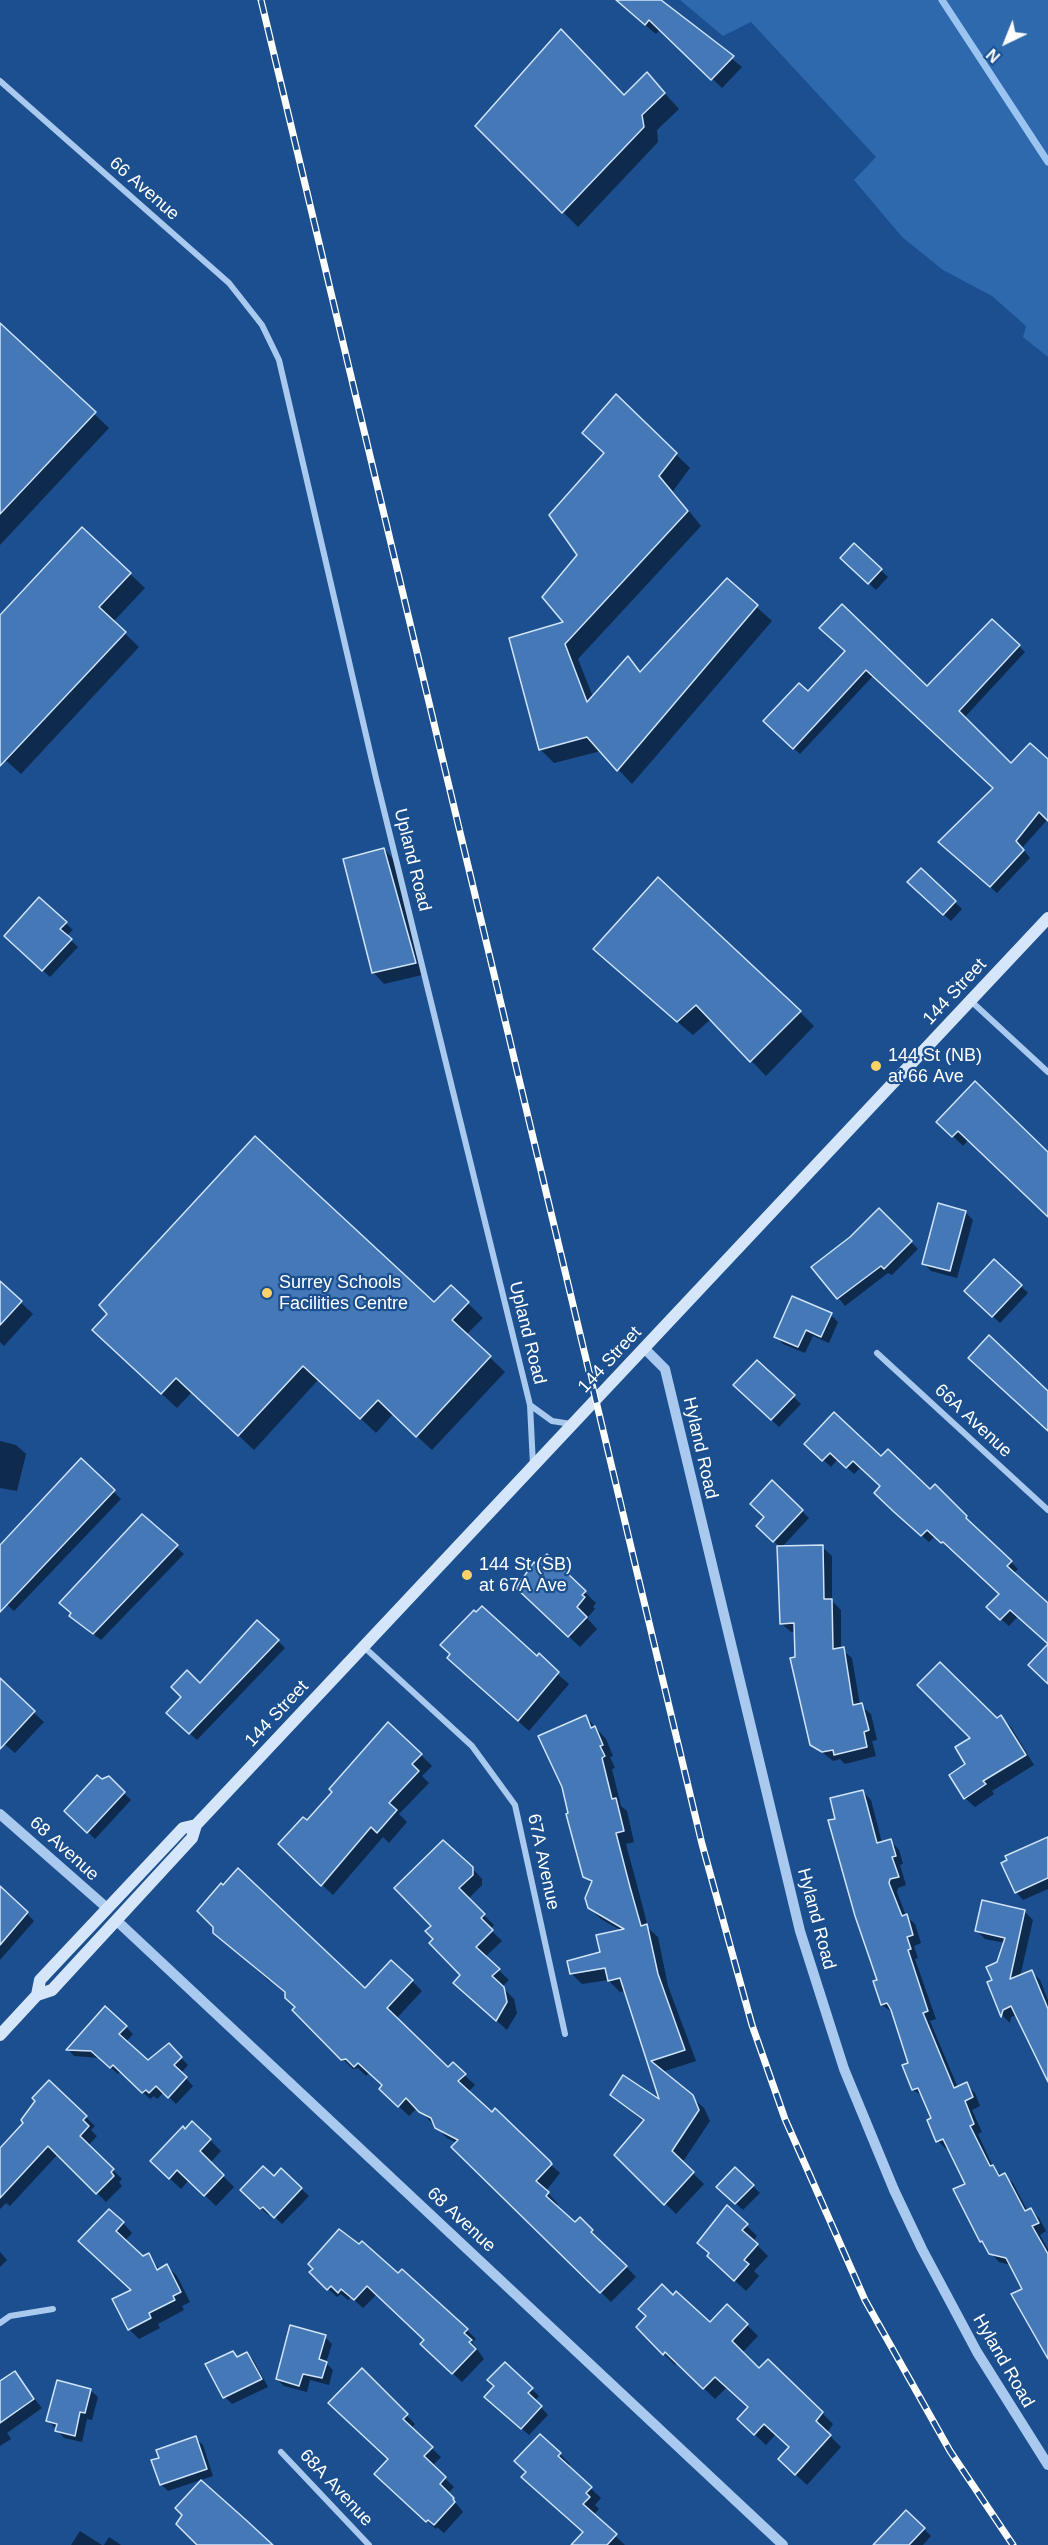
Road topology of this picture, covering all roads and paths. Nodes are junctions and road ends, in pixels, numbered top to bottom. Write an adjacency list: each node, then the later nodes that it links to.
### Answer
1 (0, 81): 2 (street, 66 Avenue)
2 (262, 325): 8 (street, Upland Road)
3 (1048, 918): 4 (main road, 144 Street)
4 (972, 1002): 5 (street); 6 (main road, 144 Street)
5 (1048, 1072)
6 (645, 1349): 9 (main road, 144 Street); 23 (street, Hyland Road)
7 (877, 1353): 11 (street, 66A Avenue)
8 (530, 1405): 9 (street, Upland Road); 10 (street, Upland Road)
9 (575, 1424): 10 (main road, 144 Street)
10 (533, 1469): 12 (main road, 144 Street)
11 (1048, 1510)
12 (364, 1647): 14 (main road, 144 Street); 18 (street, 67A Avenue)
13 (0, 1814): 15 (street, 68 Avenue)
14 (196, 1825): 15 (main road, 144 Street); 16 (main road, 144 Street)
15 (107, 1908): 17 (main road, 144 Street)
16 (116, 1920): 17 (main road, 144 Street); 25 (street, 68 Avenue)
17 (38, 1995): 19 (main road, 144 Street)
18 (565, 2034)
19 (0, 2035)
20 (52, 2309): 21 (street)
21 (0, 2323)
22 (281, 2452): 24 (street, 68A Avenue)
23 (1048, 2465)
24 (369, 2545)
25 (783, 2545)

